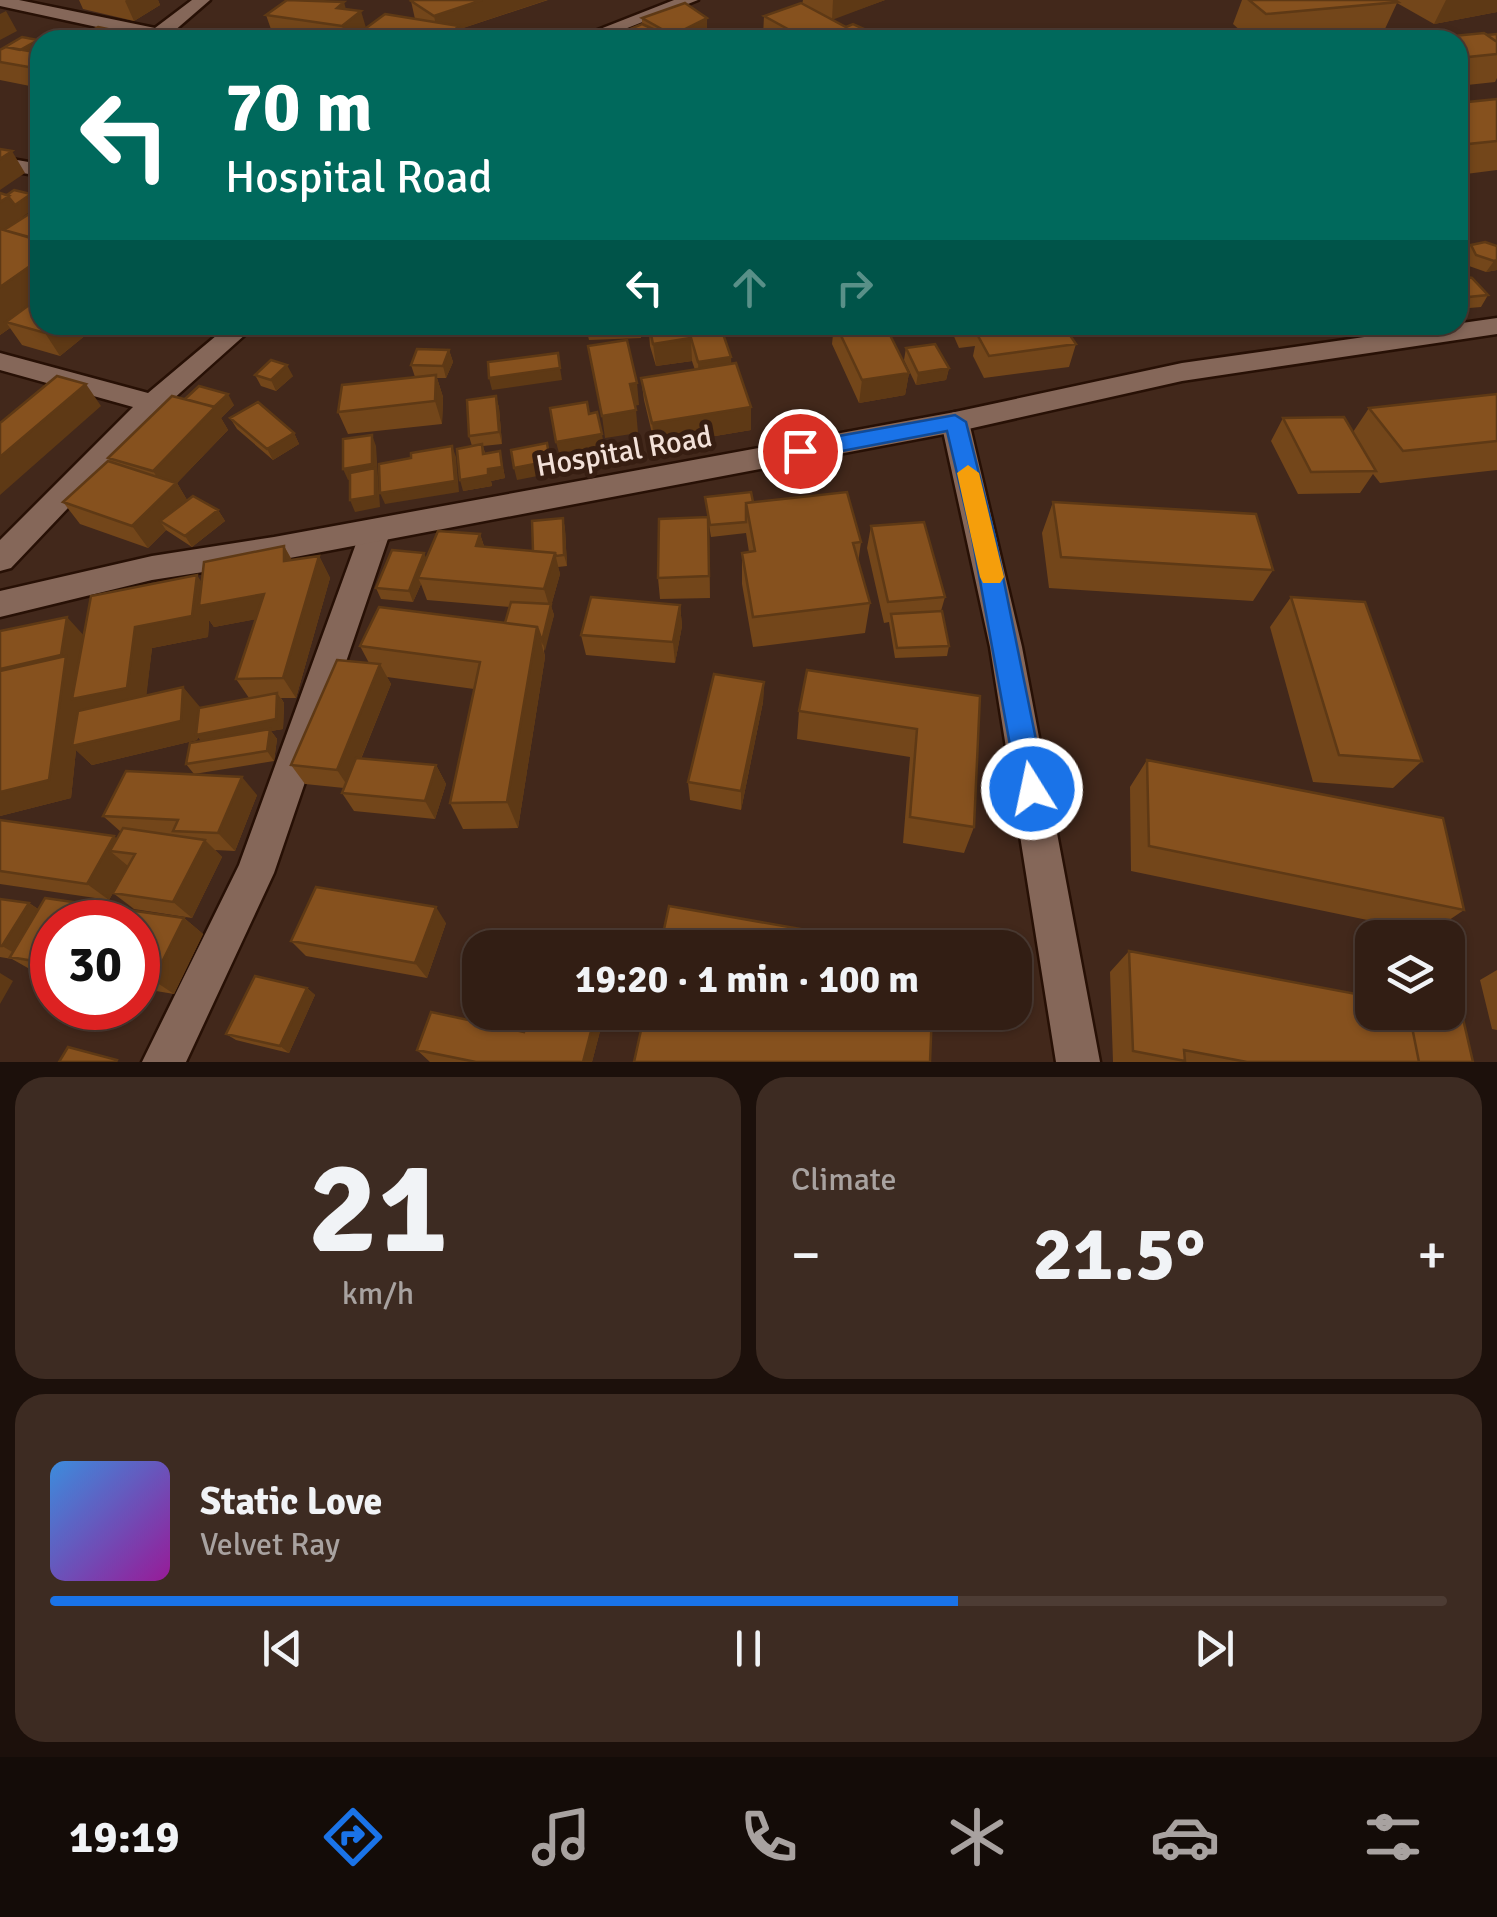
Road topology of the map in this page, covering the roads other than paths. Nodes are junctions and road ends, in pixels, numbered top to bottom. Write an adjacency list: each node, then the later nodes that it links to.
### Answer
1 (202, 0): 5 (street)
2 (690, 0): 6 (street)
3 (0, 1): 4 (street)
4 (135, 30)
5 (164, 30)
6 (608, 30)
7 (0, 163): 8 (street)
8 (30, 168)
9 (1497, 326): 10 (street, Hospital Road)
10 (1468, 330)
11 (232, 335): 14 (street)
12 (1435, 335): 15 (street, Hospital Road)
13 (0, 361): 14 (street)
14 (152, 404): 17 (street)
15 (955, 422): 16 (street, Hospital Road); 20 (street)
16 (376, 530): 18 (street, Hospital Road); 19 (street)
17 (0, 559)
18 (0, 604)
19 (164, 1062)
20 (1078, 1062)

